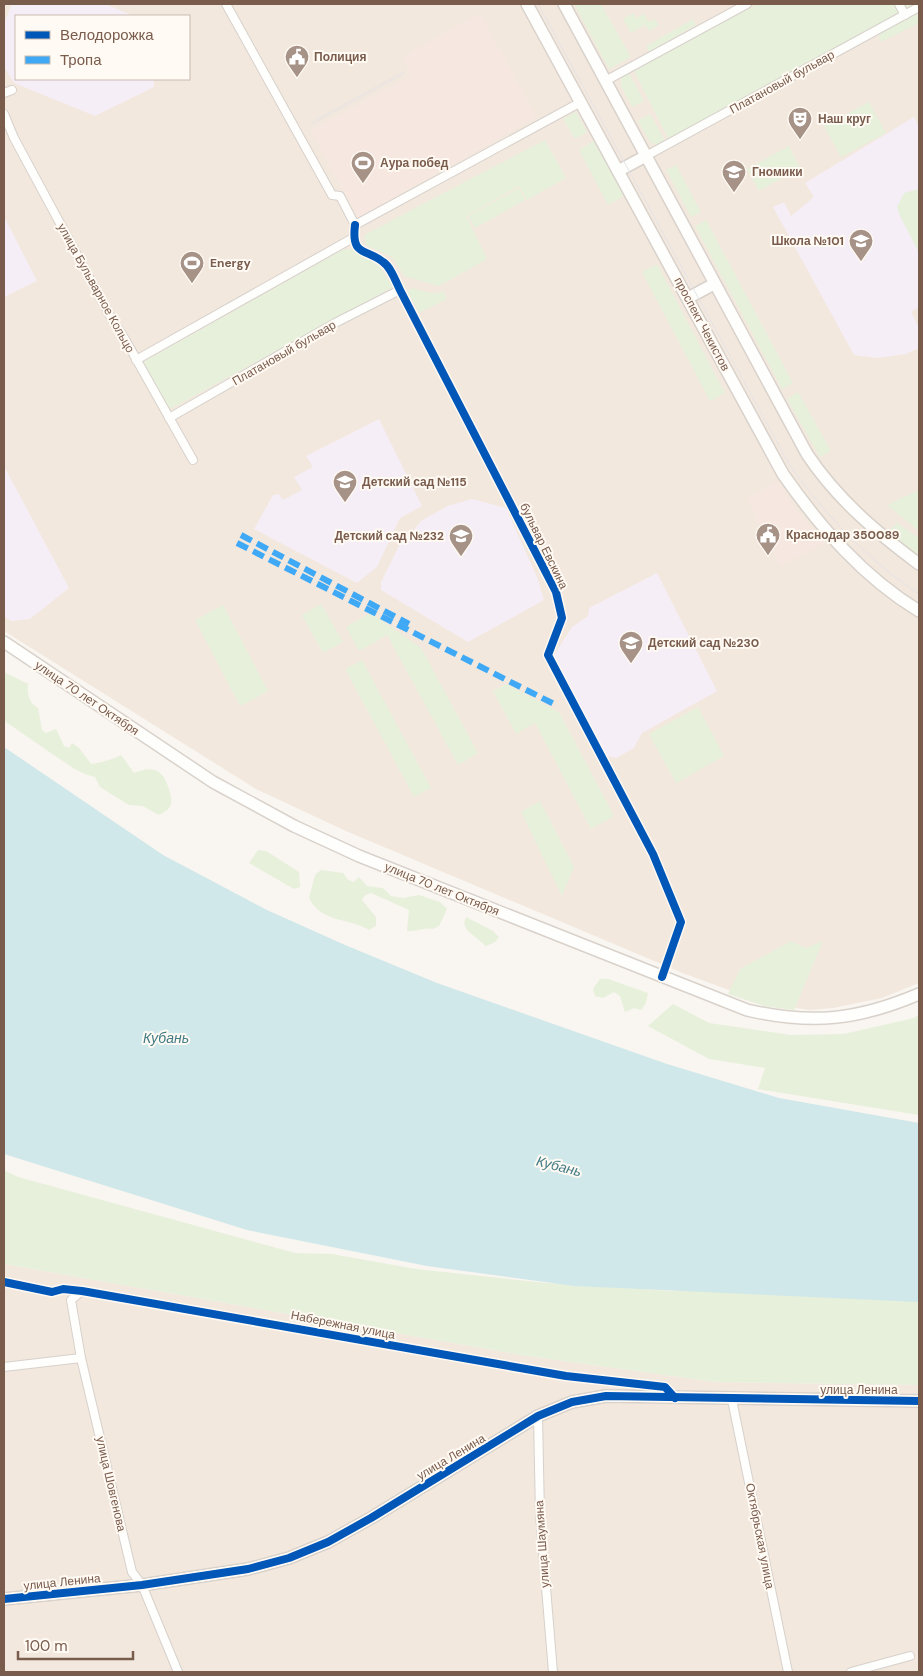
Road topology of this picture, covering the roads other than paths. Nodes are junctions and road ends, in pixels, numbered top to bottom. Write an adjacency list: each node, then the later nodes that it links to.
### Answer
1 (226, 4): 15 (street)
2 (527, 4): 11 (main road, проспект Чекистов)
3 (564, 4): 8 (main road)
4 (747, 4): 8 (street)
5 (899, 4): 7 (street)
6 (919, 7): 7 (street, Платановый бульвар)
7 (905, 15): 13 (street, Платановый бульвар)
8 (607, 80): 13 (main road)
9 (12, 90): 10 (street)
10 (4, 93)
11 (581, 102): 14 (main road, проспект Чекистов); 15 (street)
12 (4, 114): 20 (street, улица Бульварное Кольцо)
13 (646, 156): 14 (main road); 17 (main road)
14 (618, 171): 19 (main road, проспект Чекистов)
15 (355, 225): 16 (street)
16 (353, 238): 18 (street, бульвар Евскина); 20 (street)
17 (714, 284): 19 (main road); 23 (main road)
18 (400, 290): 21 (street, Платановый бульвар); 26 (street, бульвар Евскина)
19 (688, 298): 24 (main road, проспект Чекистов)
20 (136, 360): 21 (street, улица Бульварное Кольцо)
21 (169, 418): 22 (street, улица Бульварное Кольцо)
22 (193, 460)
23 (919, 564)
24 (919, 611)
25 (4, 642): 26 (main road, улица 70 лет Октября)
26 (662, 977): 27 (main road, улица 70 лет Октября)
27 (919, 994)
28 (4, 1282): 30 (street, Набережная улица)
29 (82, 1290): 30 (street, Набережная улица); 31 (street); 34 (street, Набережная улица)
30 (52, 1292): 31 (street)
31 (71, 1300): 32 (street, улица Шовгенова)
32 (80, 1358): 33 (street); 38 (street, улица Шовгенова)
33 (4, 1367)
34 (675, 1398): 35 (main road, улица Ленина); 37 (main road, улица Ленина)
35 (732, 1400): 36 (main road, улица Ленина); 43 (street, Октябрьская улица)
36 (919, 1401)
37 (538, 1416): 38 (main road, улица Ленина); 42 (street, улица Шаумяна)
38 (142, 1585): 39 (main road, улица Ленина); 41 (street, улица Шовгенова)
39 (4, 1599)
40 (910, 1656): 44 (street)
41 (178, 1672)
42 (553, 1672)
43 (788, 1672)
44 (850, 1672)

